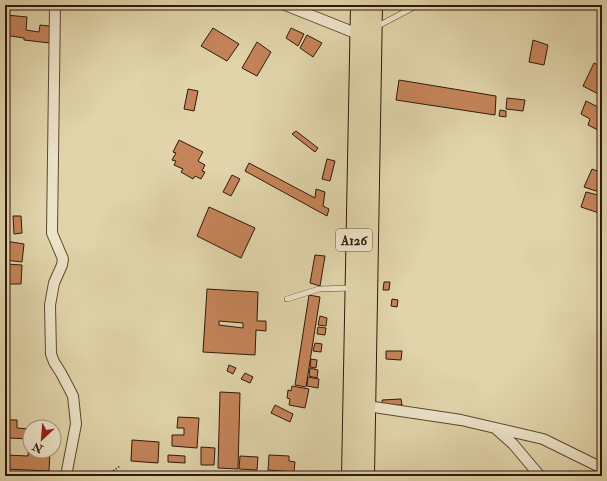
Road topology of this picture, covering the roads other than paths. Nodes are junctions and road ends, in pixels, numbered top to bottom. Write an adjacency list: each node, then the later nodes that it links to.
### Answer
1 (55, 5): 12 (street)
2 (285, 5): 6 (street)
3 (359, 5): 6 (highway, A126)
4 (374, 5): 6 (highway, A126)
5 (418, 5): 6 (lane)
6 (366, 31): 7 (highway, A126); 9 (highway, A126)
7 (353, 288): 8 (lane); 13 (highway, A126)
8 (287, 299)
9 (367, 406): 10 (street); 14 (highway, A126)
10 (495, 427): 11 (street); 15 (street)
11 (602, 468)
12 (66, 476)
13 (350, 476)
14 (366, 476)
15 (540, 476)

